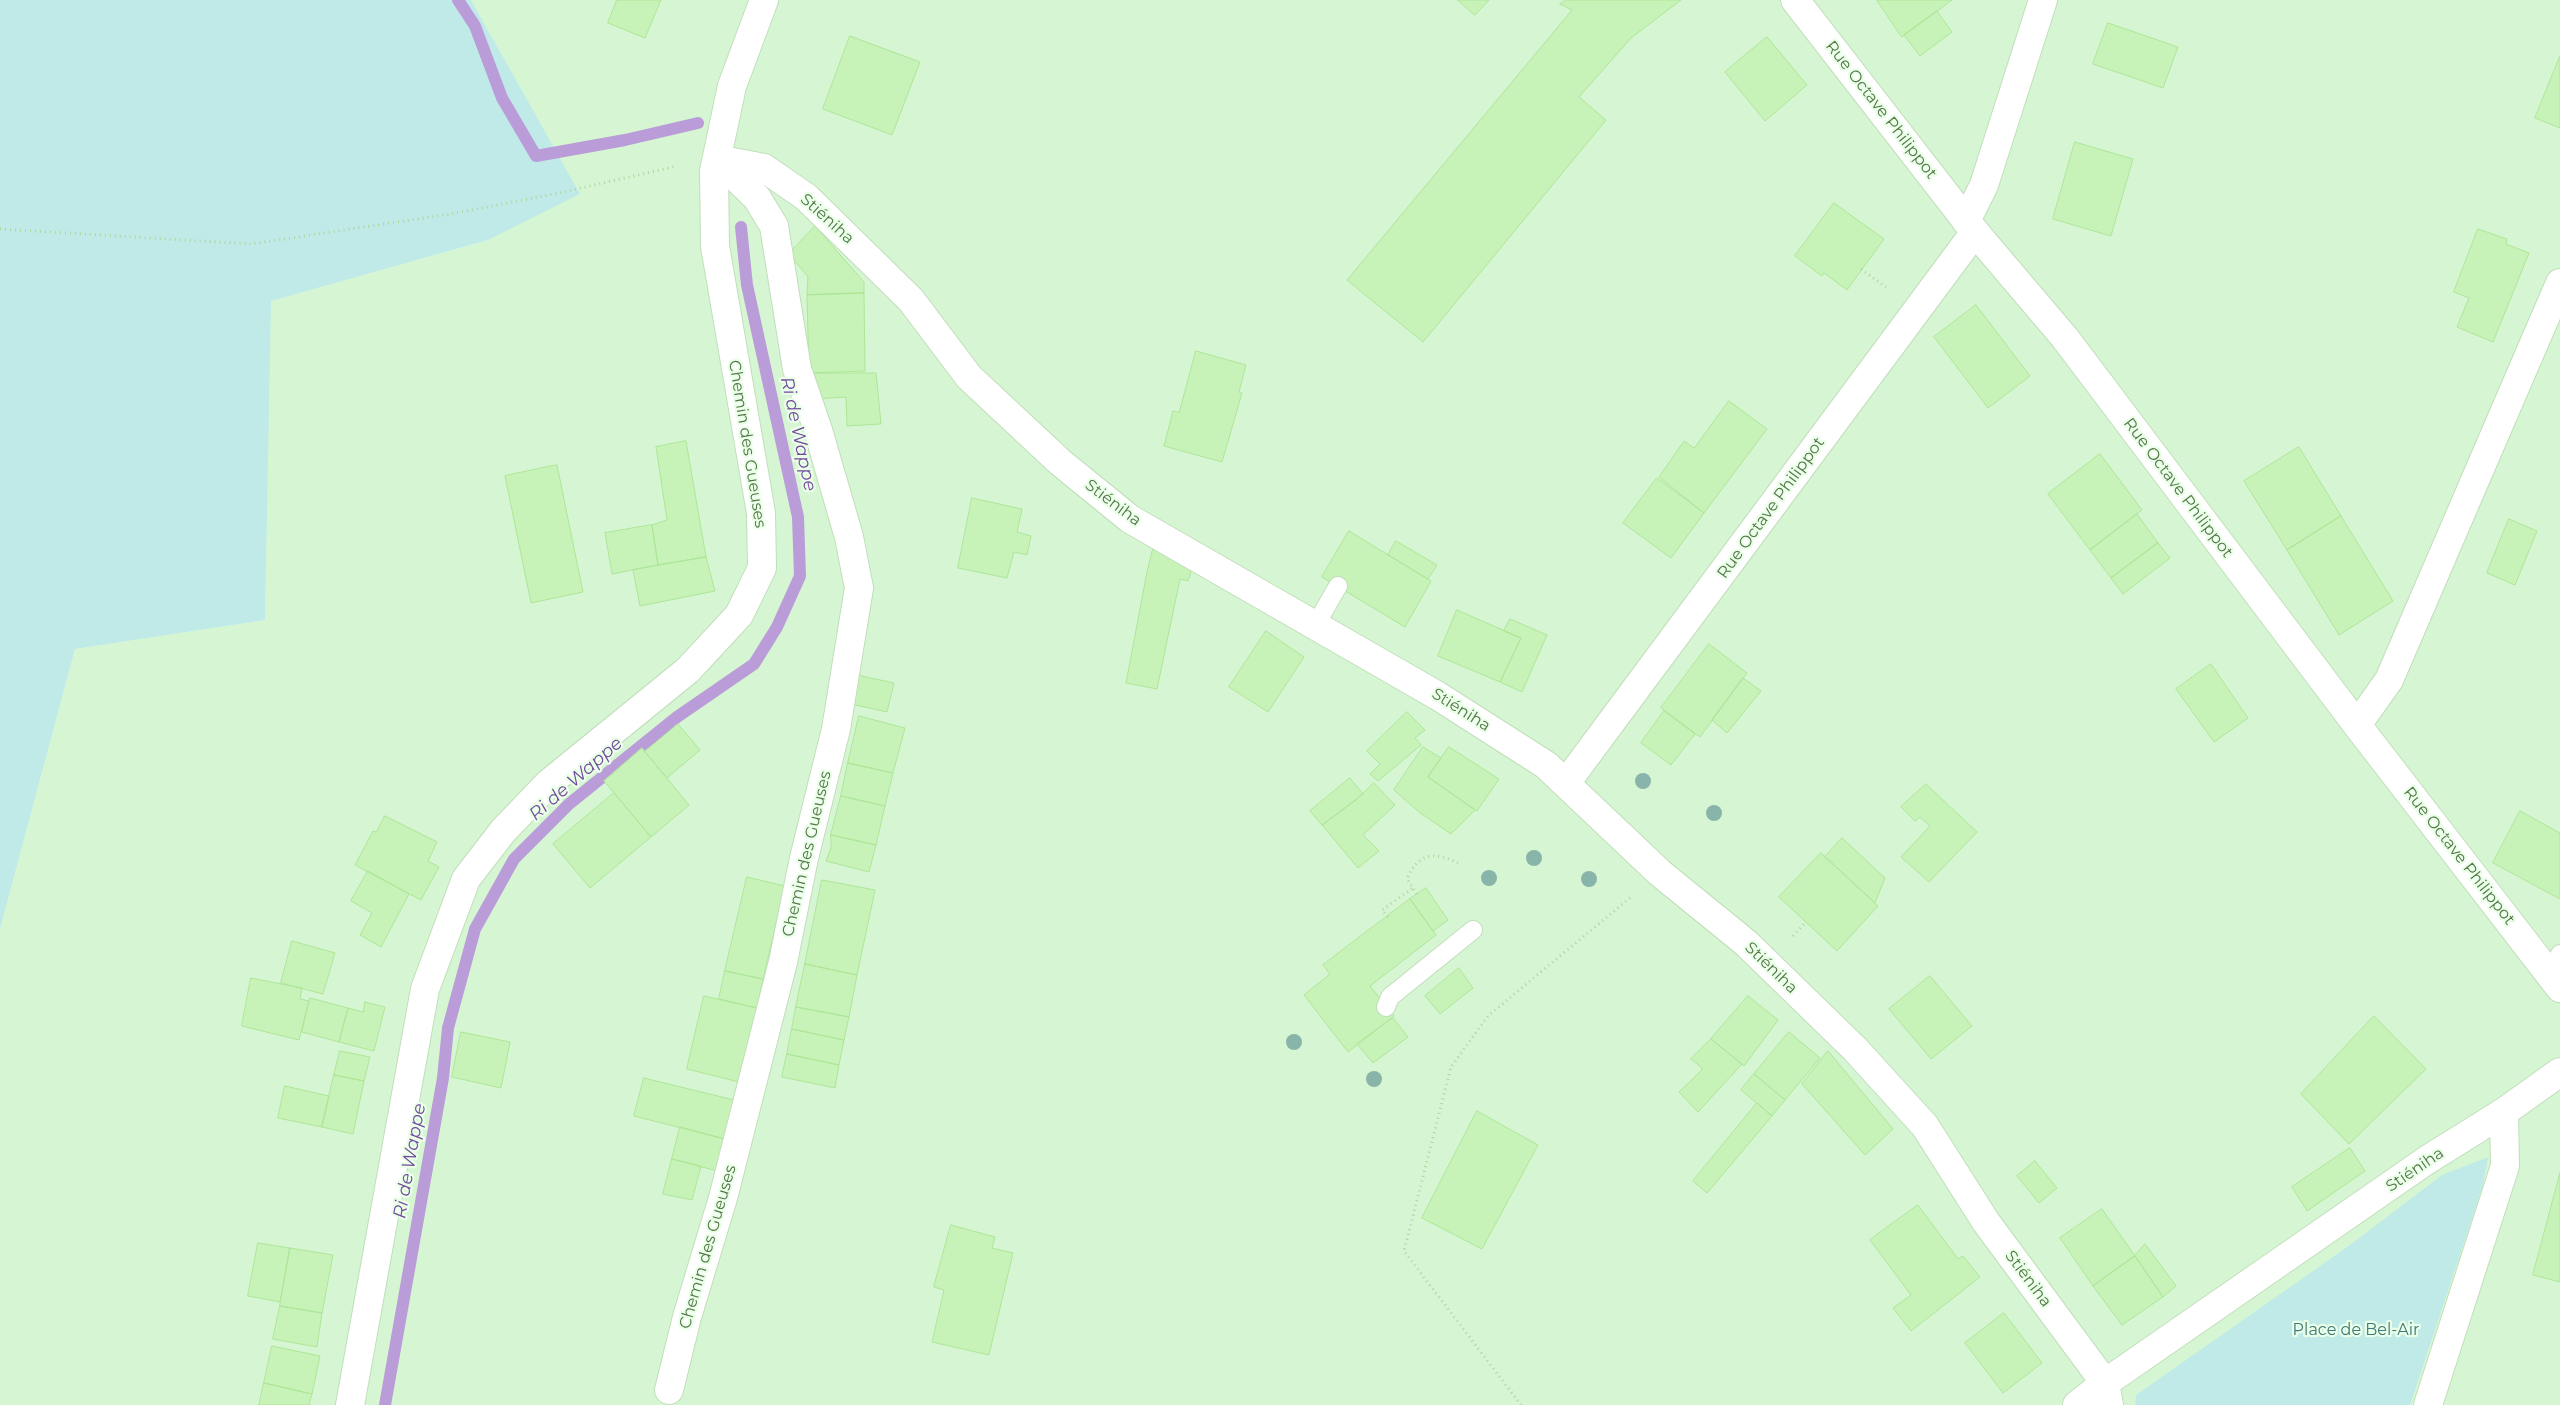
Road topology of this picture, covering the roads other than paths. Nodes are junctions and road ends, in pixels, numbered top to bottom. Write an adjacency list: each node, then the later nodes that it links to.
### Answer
1 (764, 0): 4 (street, Chemin des Gueuses)
2 (1795, 0): 5 (street, Rue Octave Philippot)
3 (2043, 0): 5 (street, Rue Octave Philippot)
4 (716, 159): 8 (street, Stiéniha); 16 (street, Chemin des Gueuses); 18 (street, Chemin des Gueuses)
5 (1971, 226): 9 (street, Rue Octave Philippot); 10 (street, Rue Octave Philippot)
6 (2560, 283): 9 (street)
7 (1338, 586): 8 (lane)
8 (1315, 626): 10 (street, Stiéniha)
9 (2357, 725): 12 (street, Rue Octave Philippot)
10 (1566, 783): 17 (street, Stiéniha)
11 (1473, 930): 13 (lane)
12 (2556, 972)
13 (1385, 1000)
14 (2560, 1072): 15 (street, Stiéniha)
15 (2504, 1112): 17 (street, Stiéniha); 20 (street)
16 (669, 1390)
17 (2107, 1394): 19 (street, Stiéniha)
18 (350, 1405)
19 (2077, 1405)
20 (2428, 1405)

